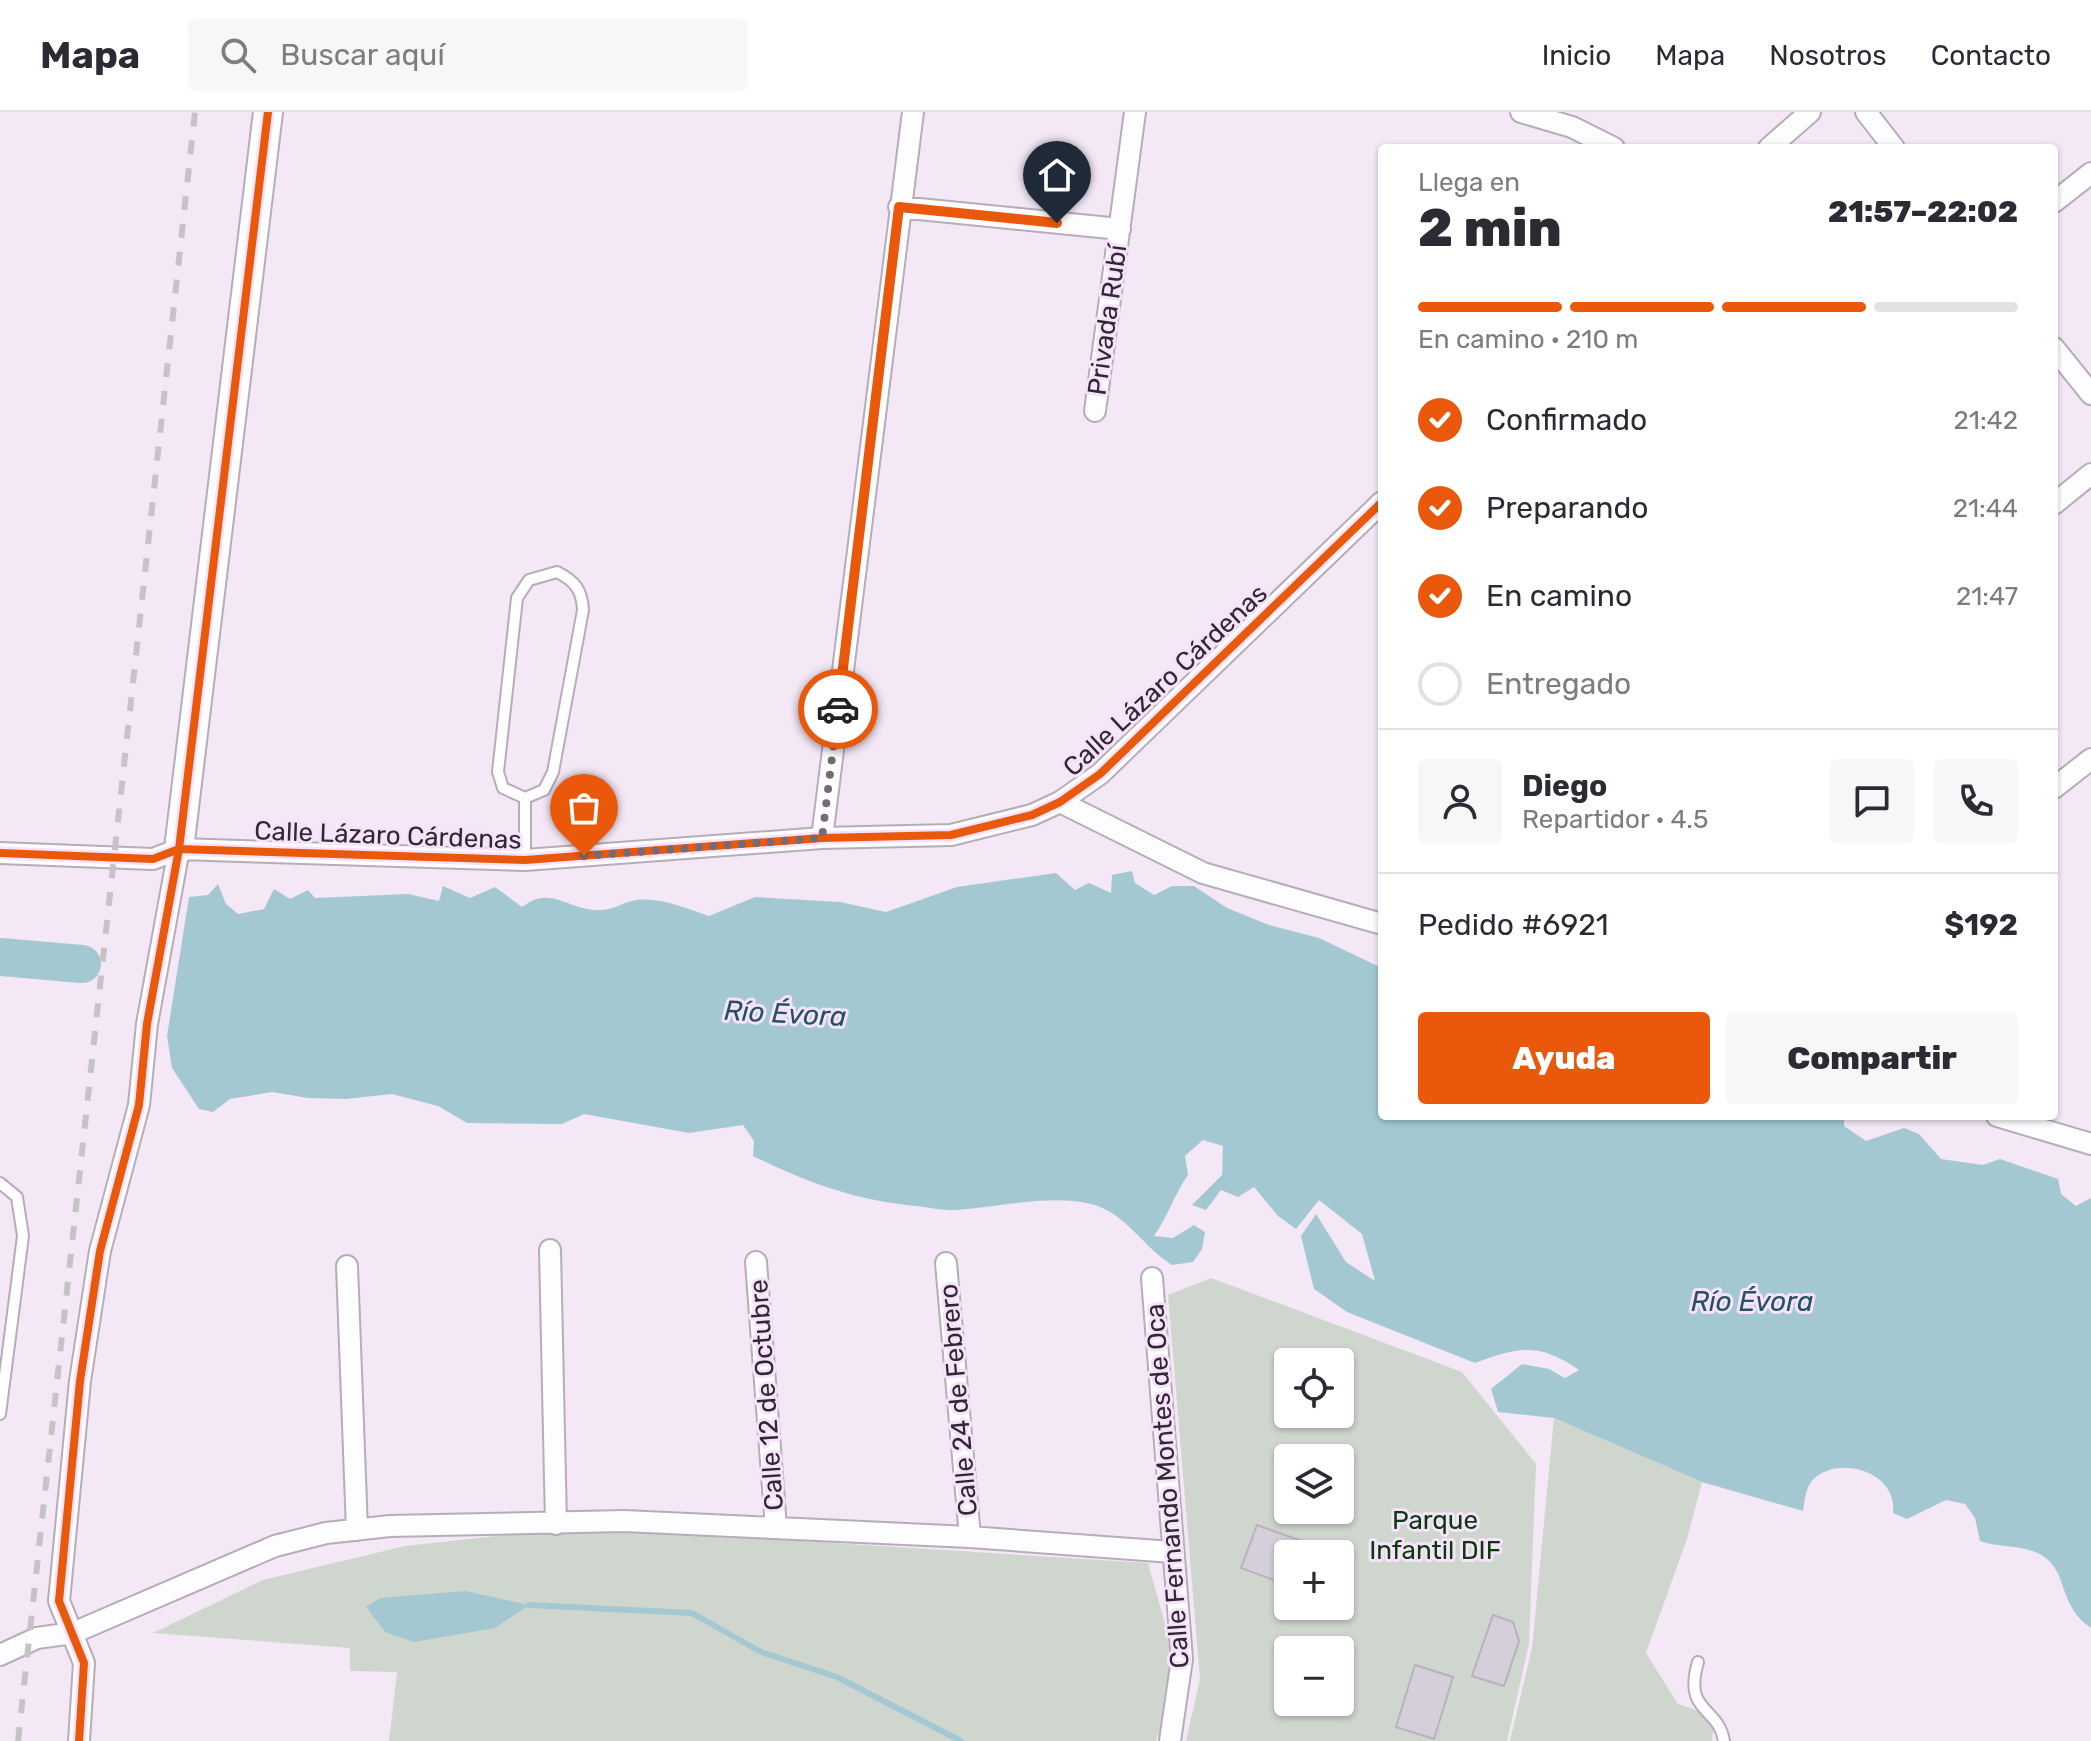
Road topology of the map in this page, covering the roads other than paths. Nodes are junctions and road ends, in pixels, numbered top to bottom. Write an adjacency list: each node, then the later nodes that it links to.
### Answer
1 (268, 112): 26 (street)
2 (913, 112): 13 (street)
3 (1135, 112): 14 (street, Privada Rubí)
4 (1521, 112): 7 (street)
5 (1810, 112): 9 (street)
6 (1866, 112): 10 (street)
7 (1573, 120): 8 (street)
8 (1608, 144)
9 (1774, 144)
10 (1891, 144)
11 (2091, 173): 12 (street)
12 (2058, 199)
13 (899, 207): 14 (street); 25 (street)
14 (1120, 229): 17 (street, Privada Rubí)
15 (2058, 353): 16 (street)
16 (2091, 394)
17 (1095, 411)
18 (2091, 474): 19 (street)
19 (2058, 501)
20 (1378, 506): 24 (street, Calle Lázaro Cárdenas)
21 (2091, 759): 22 (street)
22 (2058, 785)
23 (525, 798): 23 (lane); 28 (lane)
24 (1060, 802): 25 (street, Calle Lázaro Cárdenas); 29 (street)
25 (822, 838): 28 (street, Calle Lázaro Cárdenas)
26 (179, 849): 27 (street, Calle Lázaro Cárdenas); 28 (street, Calle Lázaro Cárdenas); 44 (street)
27 (0, 853)
28 (525, 860)
29 (1378, 923)
30 (2010, 1120): 31 (street)
31 (2091, 1144)
32 (0, 1183): 38 (lane)
33 (550, 1250): 39 (street)
34 (756, 1262): 40 (street, Calle 12 de Octubre)
35 (946, 1263): 42 (street, Calle 24 de Febrero)
36 (347, 1266): 41 (street)
37 (1152, 1278): 43 (street, Calle Fernando Montes de Oca)
38 (0, 1414)
39 (556, 1524): 40 (street); 41 (street)
40 (776, 1528): 42 (street)
41 (357, 1530): 44 (street)
42 (970, 1537): 43 (street)
43 (1172, 1552): 48 (street, Calle Fernando Montes de Oca)
44 (73, 1633): 45 (street); 47 (street)
45 (0, 1655)
46 (1698, 1662): 49 (lane)
47 (79, 1741)
48 (1170, 1741)
49 (1724, 1741)

